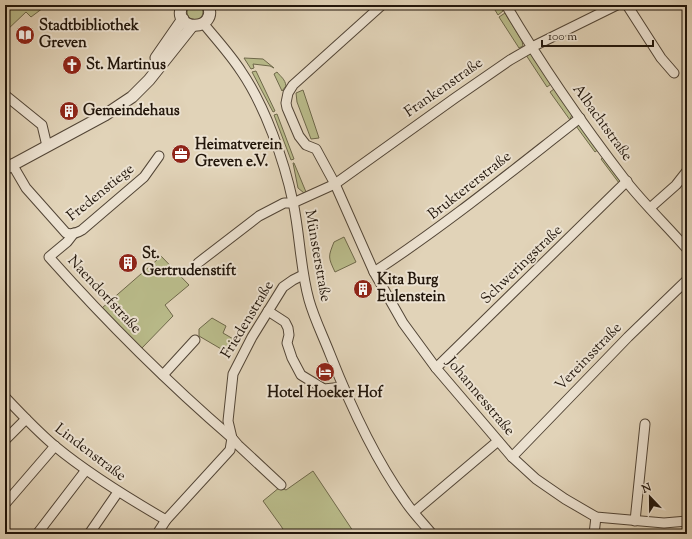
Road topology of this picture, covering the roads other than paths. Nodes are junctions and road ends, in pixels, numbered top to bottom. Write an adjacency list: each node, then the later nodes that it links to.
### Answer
1 (182, 5): 7 (street)
2 (208, 5): 8 (street)
3 (382, 5): 19 (street, Johannesstraße)
4 (506, 5): 9 (street, Albachtstraße)
5 (617, 5): 9 (street, Frankenstraße)
6 (627, 5): 10 (street)
7 (183, 19): 8 (street); 12 (street)
8 (198, 25): 12 (street); 20 (street, Münsterstraße)
9 (532, 47): 13 (street, Albachtstraße); 19 (street, Frankenstraße)
10 (674, 73)
11 (5, 94): 14 (street)
12 (130, 95): 14 (street)
13 (580, 118): 18 (street, Albachtstraße); 25 (street, Bruktererstraße)
14 (47, 146): 16 (street)
15 (159, 156): 22 (street, Fredenstiege)
16 (9, 167): 22 (street, Fredenstiege)
17 (687, 171): 21 (street)
18 (627, 181): 21 (street, Albachtstraße); 30 (street, Schweringstraße)
19 (335, 184): 20 (street, Frankenstraße); 25 (street, Johannesstraße)
20 (293, 203): 24 (street, Frankenstraße); 26 (street, Münsterstraße)
21 (650, 208): 23 (street, Albachtstraße)
22 (74, 233): 31 (street, Naendorfstraße)
23 (687, 249)
24 (198, 263)
25 (374, 272): 30 (street, Johannesstraße)
26 (303, 275): 28 (street, Friedenstraße); 32 (street, Münsterstraße)
27 (687, 280): 40 (street, Vereinsstraße)
28 (268, 311): 32 (street); 36 (street, Friedenstraße)
29 (195, 340): 31 (street)
30 (436, 368): 38 (street, Johannesstraße)
31 (162, 375): 36 (street, Naendorfstraße)
32 (343, 387): 45 (street, Münsterstraße)
33 (5, 397): 34 (street, Lindenstraße)
34 (26, 419): 37 (street); 39 (street, Lindenstraße)
35 (645, 424): 48 (street)
36 (232, 438): 42 (street); 47 (street)
37 (5, 440)
38 (498, 442): 40 (street, Johannesstraße); 45 (street)
39 (55, 446): 41 (street, Lindenstraße); 44 (street)
40 (512, 456): 46 (street, Johannesstraße)
41 (86, 470): 43 (street, Lindenstraße); 50 (street)
42 (282, 485)
43 (118, 492): 47 (street, Lindenstraße); 51 (street)
44 (5, 504)
45 (414, 512): 53 (street, Münsterstraße)
46 (596, 517): 48 (street, Johannesstraße); 54 (street)
47 (166, 520): 52 (street)
48 (635, 521): 49 (street, Johannesstraße)
49 (687, 521)
50 (37, 534)
51 (89, 534)
52 (157, 534)
53 (432, 534)
54 (594, 534)

